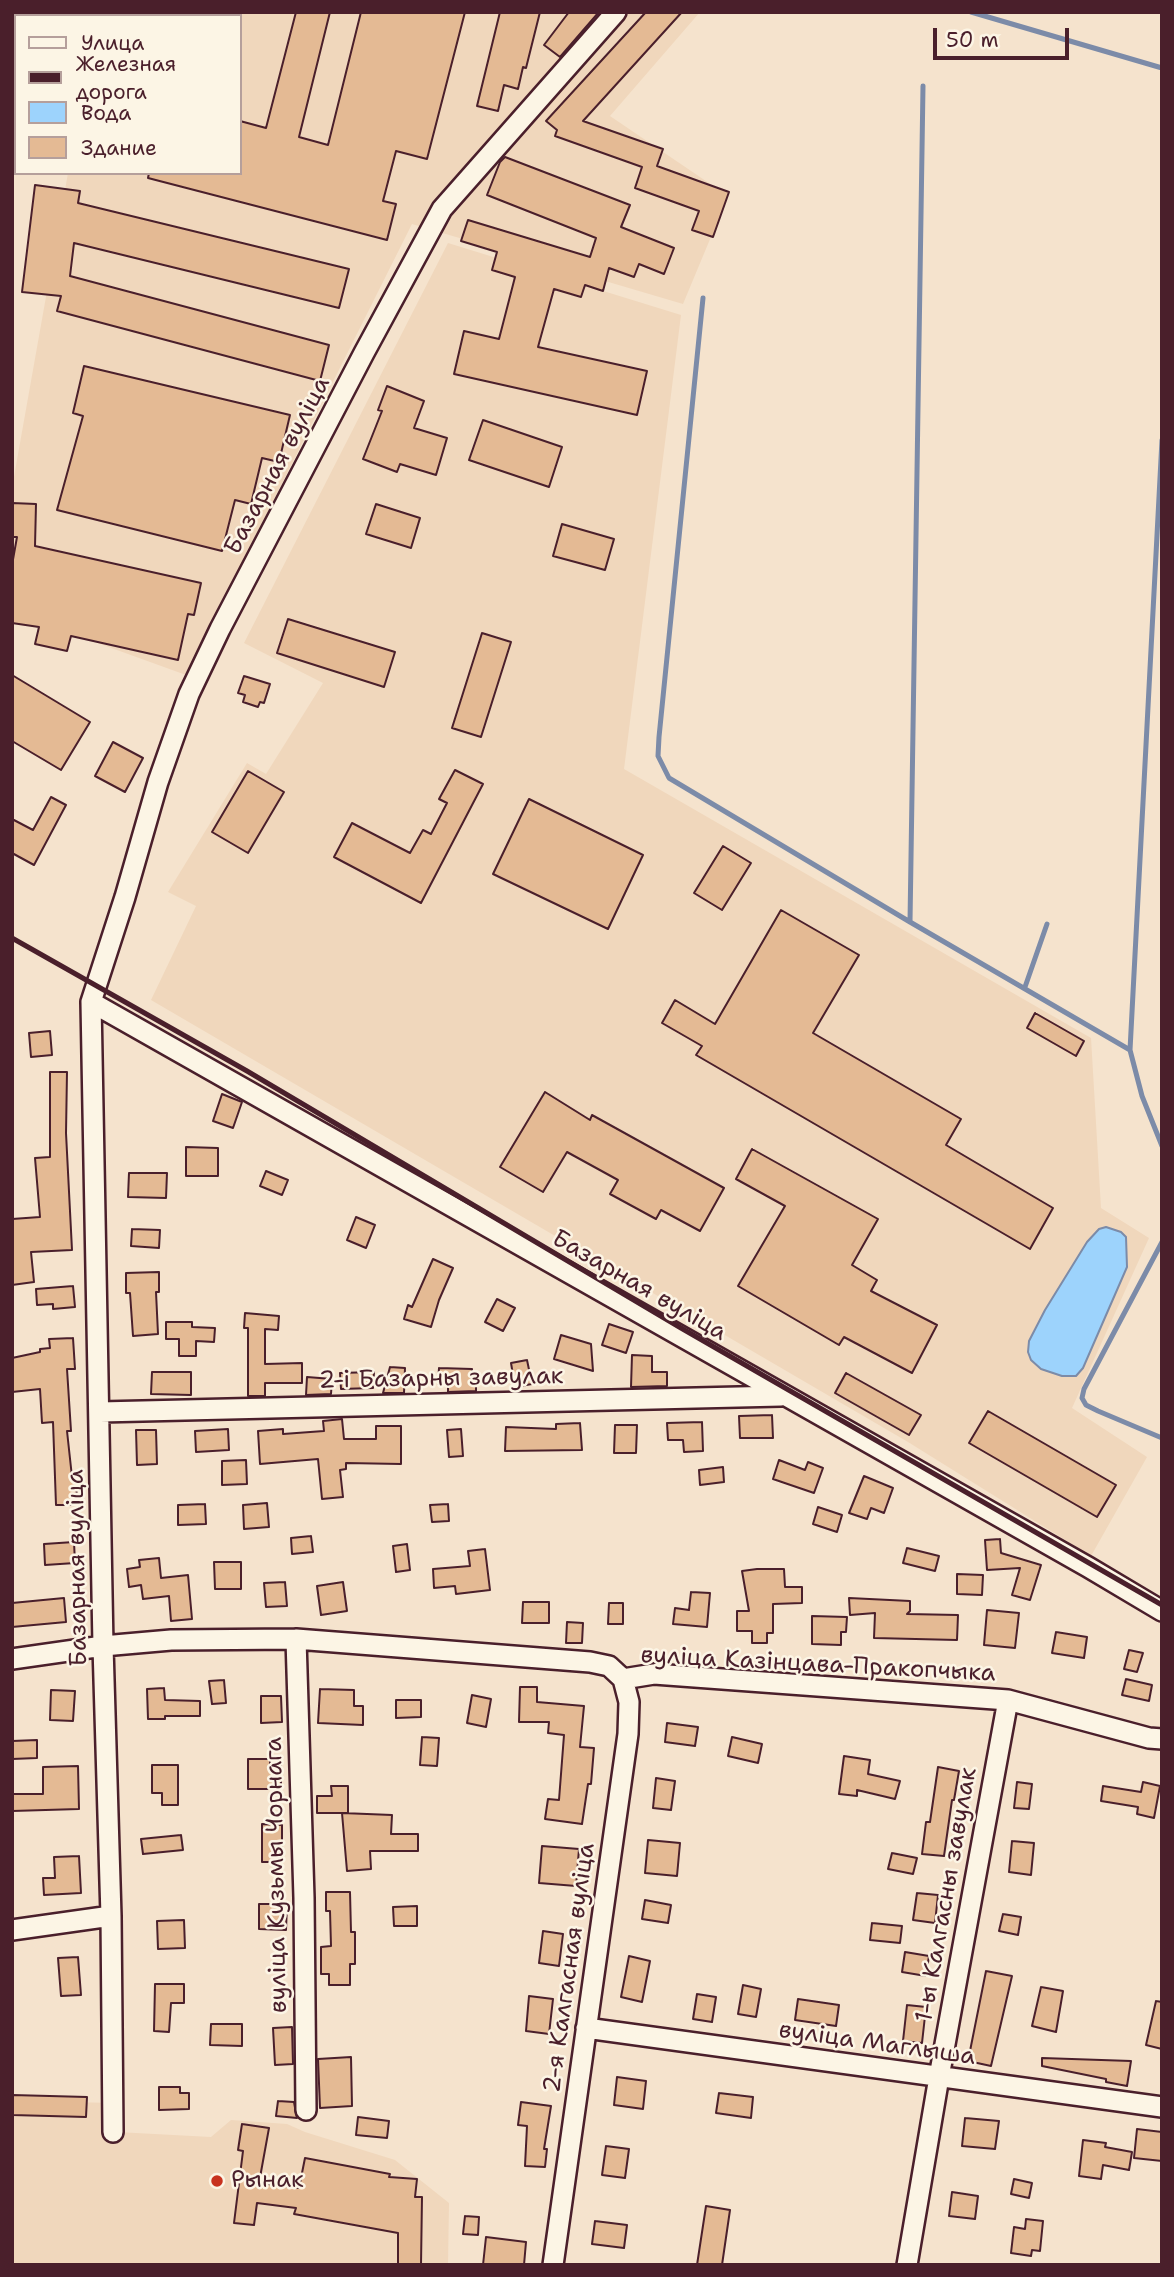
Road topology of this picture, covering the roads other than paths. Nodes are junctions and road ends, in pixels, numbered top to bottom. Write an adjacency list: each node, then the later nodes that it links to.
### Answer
1 (616, 12): 2 (street, Базарная вуліца)
2 (91, 1002): 3 (street, Базарная вуліца); 4 (street, Базарная вуліца)
3 (783, 1396): 4 (street, 2-і Базарны завулак); 5 (street, Базарная вуліца)
4 (100, 1412): 7 (street, Базарная вуліца)
5 (1162, 1611)
6 (296, 1639): 7 (street, вуліца Казінцава-Пракопчыка); 9 (street, вуліца Казінцава-Пракопчыка); 17 (street, вуліца Кузьмы Чорнага)
7 (103, 1646): 8 (street, вуліца Казінцава-Пракопчыка); 12 (street, Базарная вуліца)
8 (12, 1659)
9 (623, 1679): 10 (street, вуліца Казінцава-Пракопчыка); 14 (street, 2-я Калгасная вуліца)
10 (1008, 1700): 11 (street, вуліца Казінцава-Пракопчыка); 15 (street, 1-ы Калгасны завулак)
11 (1162, 1739)
12 (111, 1916): 13 (street); 18 (street, Базарная вуліца)
13 (12, 1930)
14 (586, 2028): 15 (street, вуліца Маглыша); 19 (street, 2-я Калгасная вуліца)
15 (939, 2077): 16 (street, вуліца Маглыша); 20 (street, 1-ы Калгасны завулак)
16 (1162, 2107)
17 (306, 2110)
18 (113, 2132)
19 (553, 2265)
20 (907, 2265)

